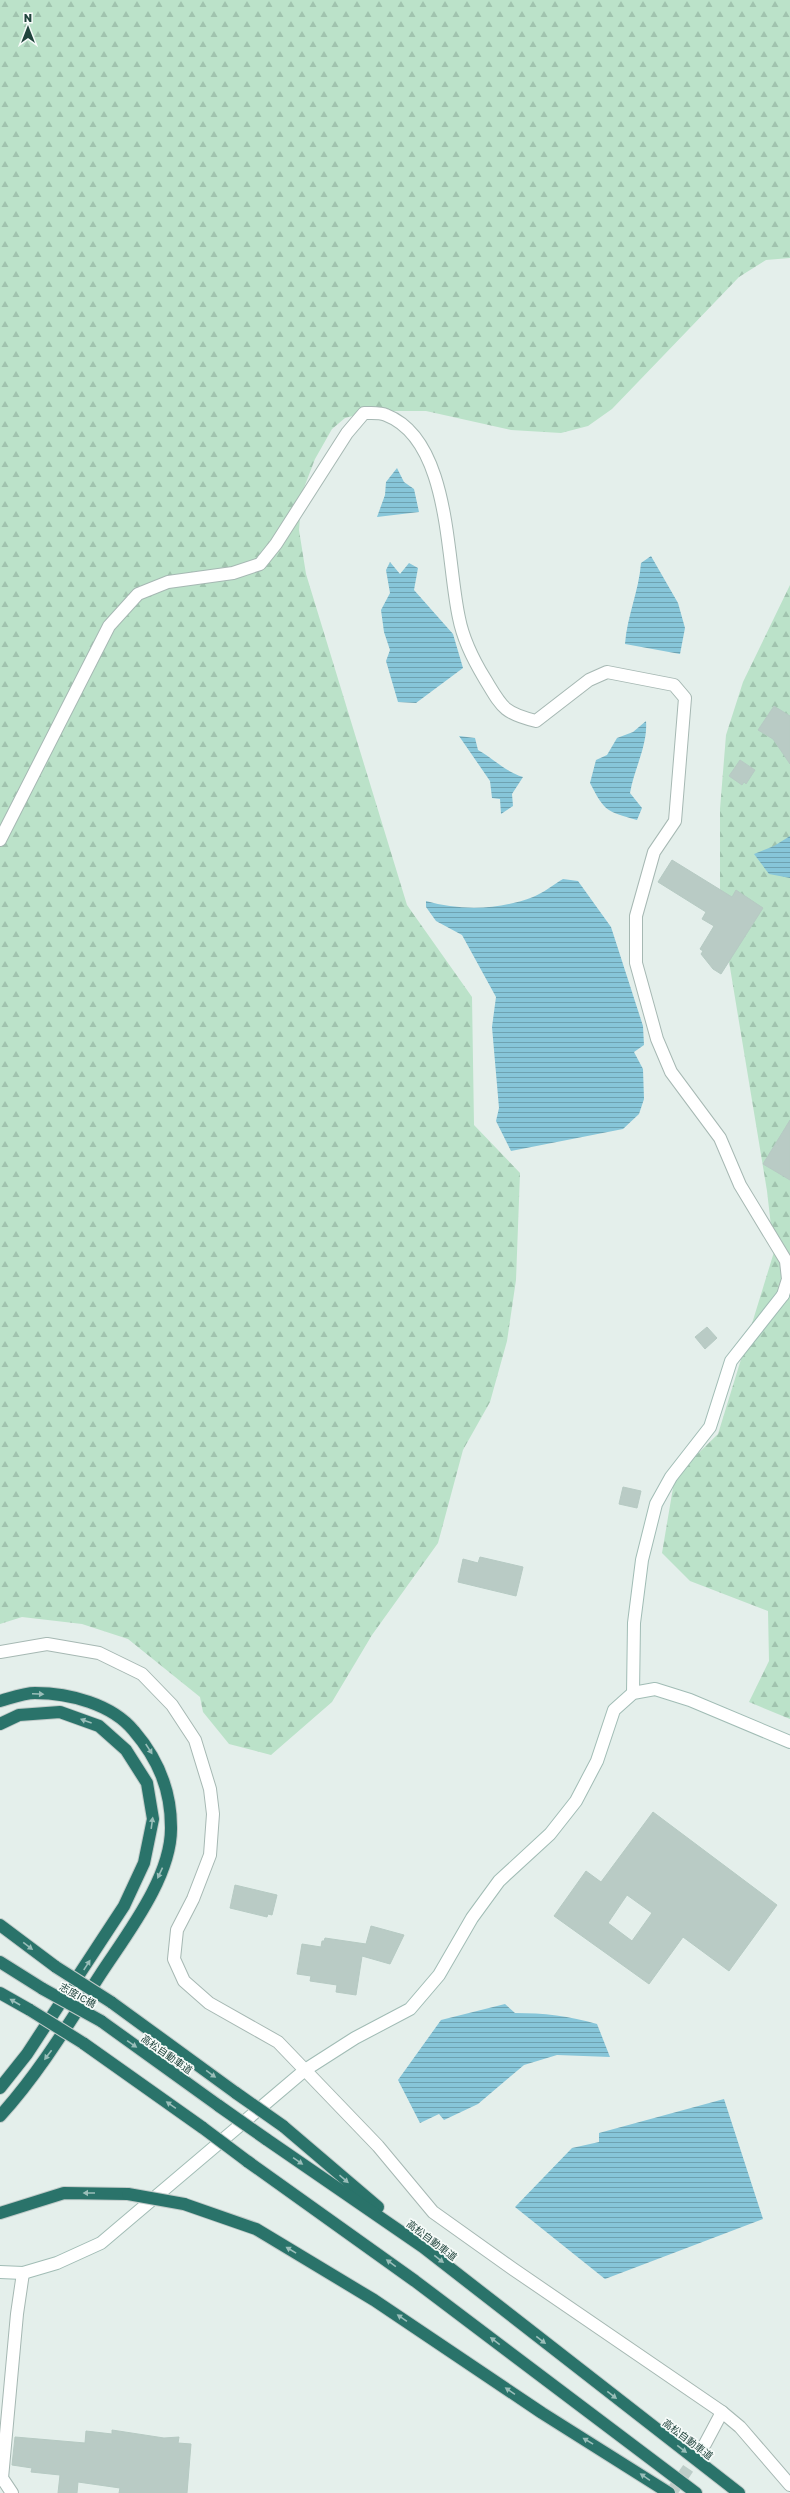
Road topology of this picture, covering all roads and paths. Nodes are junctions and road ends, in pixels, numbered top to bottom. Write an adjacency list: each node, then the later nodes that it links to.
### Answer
1 (0, 840): 3 (street)
2 (0, 1652): 11 (street)
3 (633, 1693): 6 (street); 11 (street)
4 (0, 1701): 13 (highway, one-way to 13)
5 (0, 1724): 12 (highway, one-way to 5)
6 (790, 1742)
7 (0, 1925): 15 (highway, one-way to 15, bridge)
8 (0, 1962): 10 (highway, 志度IC橋, bridge)
9 (0, 1993): 23 (highway, one-way to 9, bridge)
10 (101, 2021): 15 (highway, 高松自動車道, one-way to 15, bridge)
11 (305, 2070): 17 (street); 18 (street)
12 (0, 2088)
13 (0, 2116)
14 (0, 2213): 22 (highway, one-way to 14, bridge)
15 (423, 2247): 24 (highway, 高松自動車道, one-way to 24)
16 (0, 2272): 17 (street)
17 (23, 2273): 21 (street)
18 (722, 2412): 19 (street); 20 (street)
19 (704, 2444)
20 (790, 2485)
21 (12, 2493)
22 (669, 2493)
23 (696, 2493)
24 (739, 2493)

